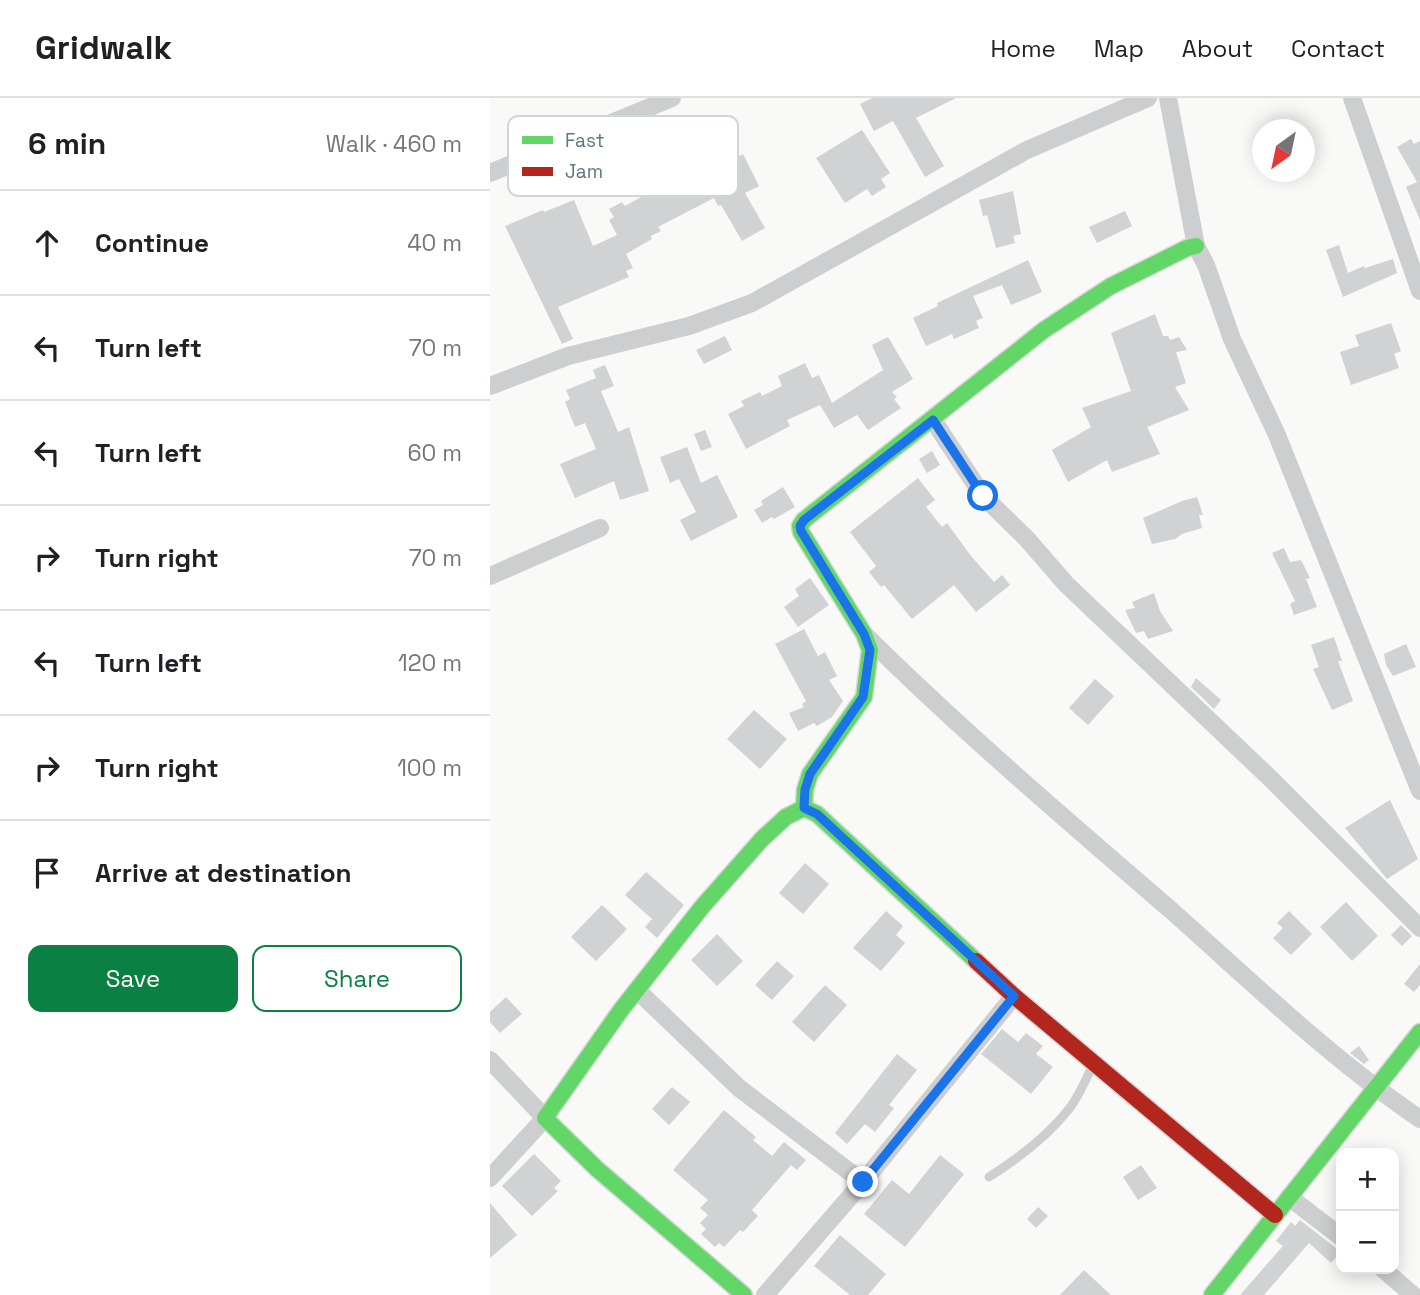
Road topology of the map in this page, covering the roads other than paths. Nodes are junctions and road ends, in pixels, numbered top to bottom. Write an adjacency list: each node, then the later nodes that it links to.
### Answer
1 (672, 98): 5 (street)
2 (1148, 98): 10 (street)
3 (1168, 98): 8 (street)
4 (1352, 98): 9 (street)
5 (628, 116)
6 (508, 166): 7 (street)
7 (490, 173)
8 (1196, 246): 11 (street); 15 (street)
9 (1420, 290)
10 (490, 386)
11 (933, 420): 14 (street); 17 (street)
12 (600, 528): 13 (street)
13 (490, 576)
14 (864, 634): 16 (street); 23 (street)
15 (1420, 792)
16 (804, 808): 18 (street); 19 (street)
17 (1420, 928)
18 (637, 990): 24 (street); 28 (street)
19 (1014, 996): 22 (street); 28 (street)
20 (1420, 1032): 23 (street)
21 (490, 1060): 24 (street)
22 (1094, 1063): 26 (lane); 30 (street)
23 (1374, 1088): 25 (street); 29 (street)
24 (545, 1118): 27 (street); 34 (street)
25 (1420, 1119)
26 (989, 1177)
27 (490, 1178)
28 (863, 1182): 35 (street)
29 (1289, 1197): 30 (street); 31 (street)
30 (1275, 1215): 33 (street)
31 (1336, 1233)
32 (1389, 1274): 36 (street)
33 (1217, 1293)
34 (744, 1295)
35 (765, 1295)
36 (1413, 1295)

